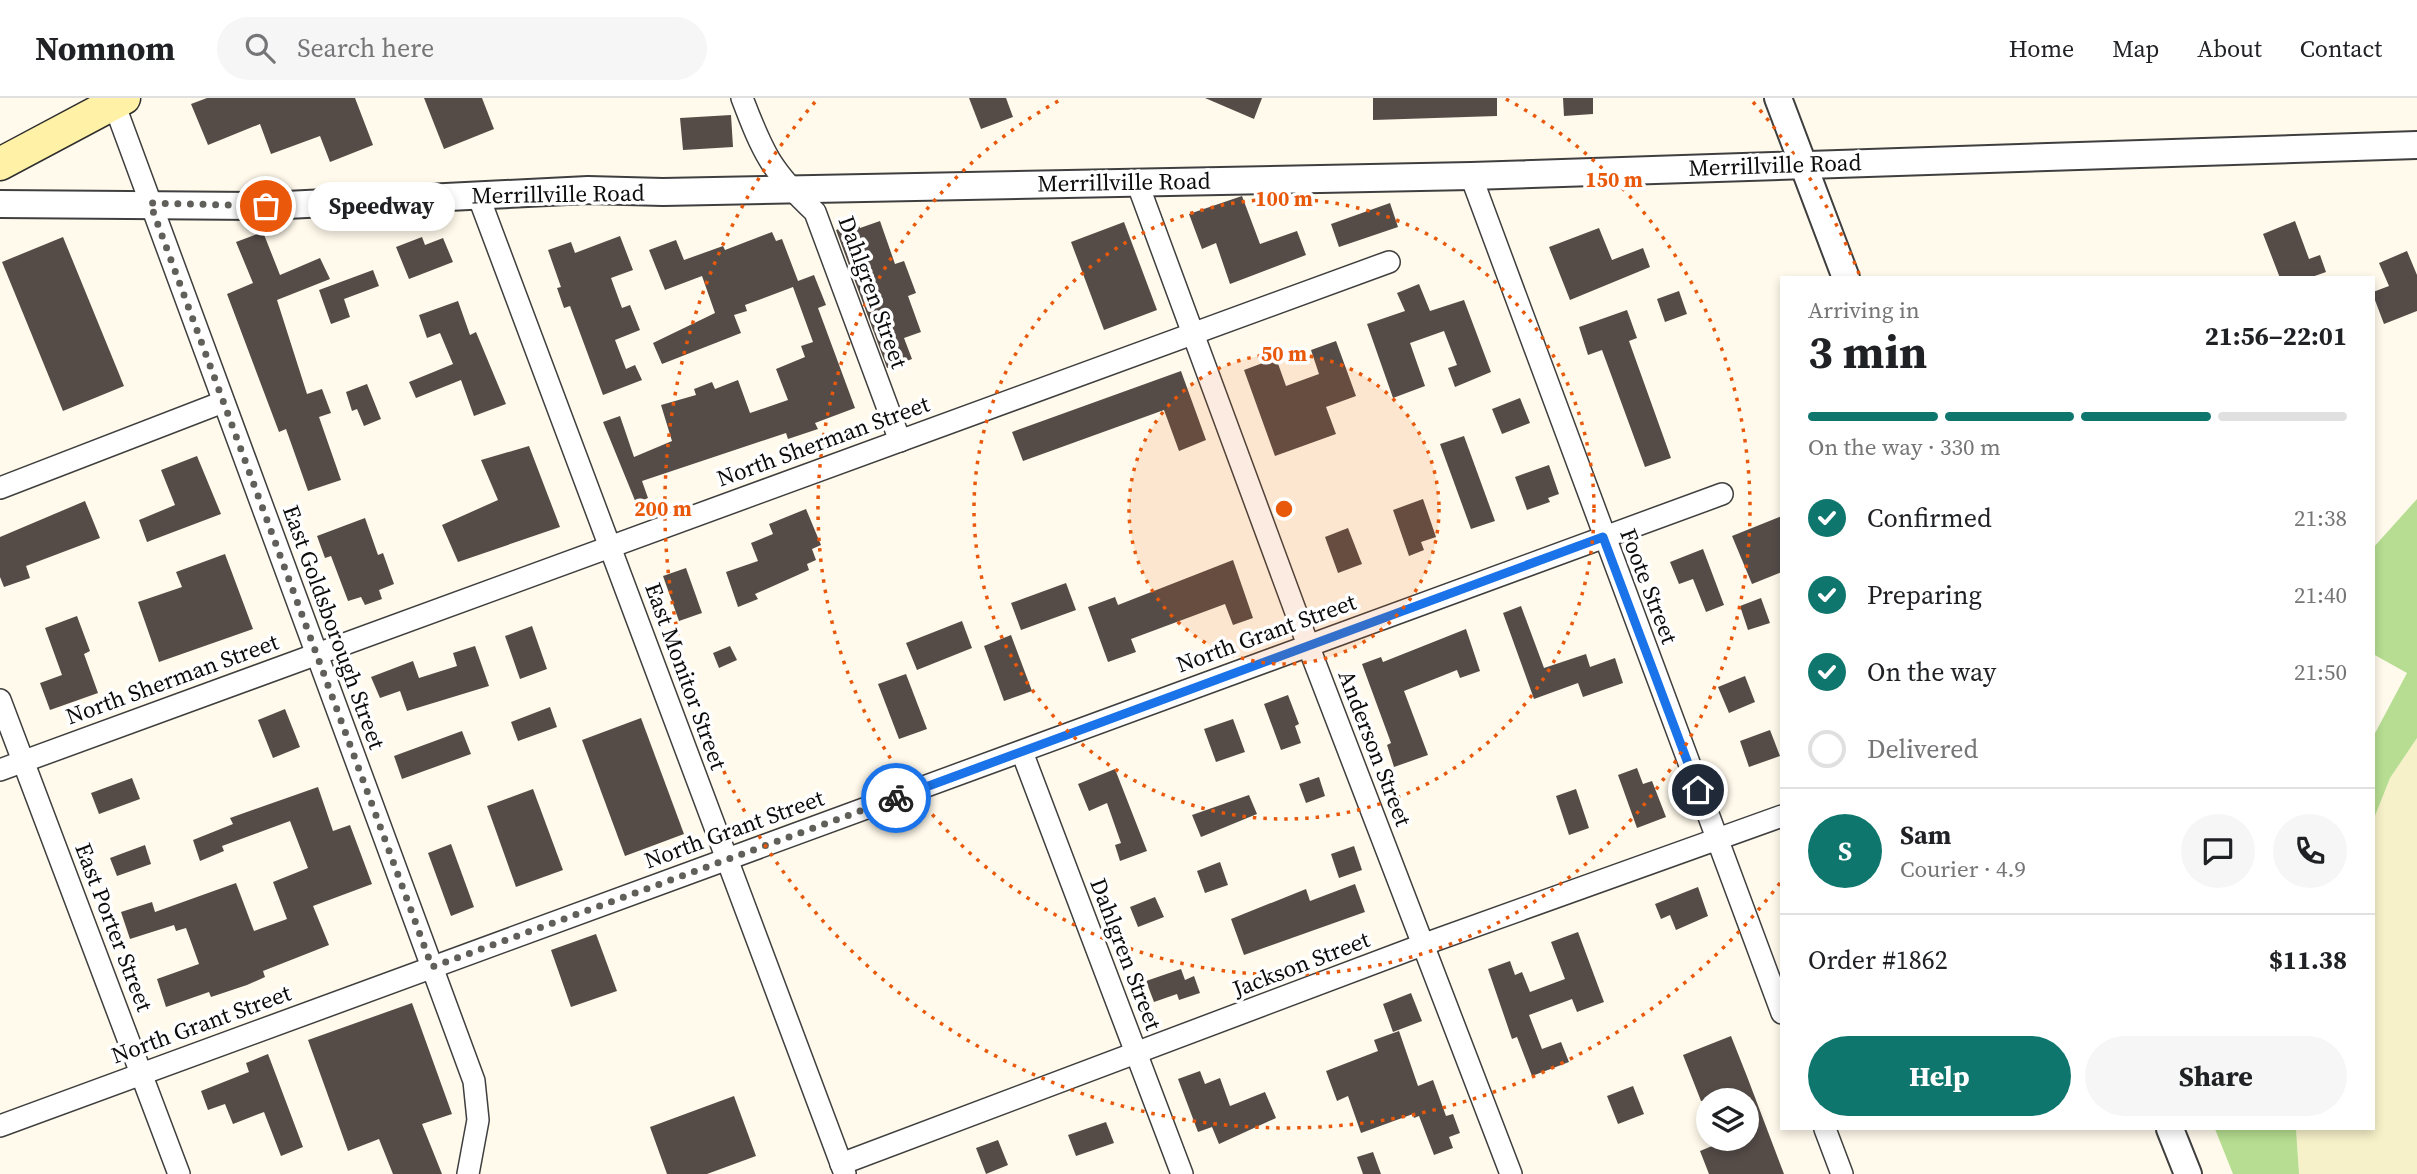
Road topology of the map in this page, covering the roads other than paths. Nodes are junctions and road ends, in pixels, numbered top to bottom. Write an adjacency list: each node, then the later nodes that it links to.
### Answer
1 (742, 98): 9 (street, Dahlgren Street)
2 (1778, 98): 5 (street)
3 (116, 100): 6 (main road); 11 (street, East Goldsborough Street)
4 (2417, 145): 5 (street, Merrillville Road)
5 (1802, 163): 7 (street, Merrillville Road); 14 (street)
6 (0, 164)
7 (1471, 176): 8 (street, Merrillville Road); 20 (street, Foote Street)
8 (1138, 182): 9 (street, Merrillville Road); 15 (street, Anderson Street)
9 (791, 190): 10 (street, Merrillville Road); 17 (street, Dahlgren Street)
10 (478, 195): 11 (street, Merrillville Road); 21 (street, East Monitor Street)
11 (150, 203): 12 (street, Merrillville Road); 16 (street, East Goldsborough Street)
12 (0, 204)
13 (1389, 262): 15 (street, North Sherman Street)
14 (1845, 276)
15 (1194, 334): 17 (street, North Sherman Street); 22 (street, Anderson Street)
16 (223, 402): 18 (street); 23 (street, East Goldsborough Street)
17 (900, 441): 21 (street, North Sherman Street)
18 (0, 488)
19 (1722, 494): 20 (street, North Grant Street)
20 (1603, 537): 22 (street, North Grant Street); 29 (street, Foote Street)
21 (610, 547): 23 (street, North Sherman Street); 30 (street, East Monitor Street)
22 (1308, 645): 25 (street, North Grant Street); 31 (street, Anderson Street)
23 (316, 654): 26 (street, North Sherman Street); 32 (street, East Goldsborough Street)
24 (0, 700): 26 (street, East Porter Street)
25 (1022, 752): 30 (street, North Grant Street); 34 (street, Dahlgren Street)
26 (24, 761): 27 (street, North Sherman Street); 35 (street, East Porter Street)
27 (0, 770)
28 (1780, 817): 29 (street, Jackson Street)
29 (1717, 841): 31 (street, Jackson Street); 33 (street, Foote Street)
30 (727, 859): 32 (street, North Grant Street); 39 (street, East Monitor Street)
31 (1422, 945): 34 (street, Jackson Street); 43 (street, Anderson Street)
32 (432, 967): 35 (street, North Grant Street); 41 (street, East Goldsborough Street)
33 (1780, 1008)
34 (1137, 1055): 39 (street, Jackson Street); 42 (street, Dahlgren Street)
35 (142, 1074): 36 (street, North Grant Street); 40 (street, East Porter Street)
36 (0, 1126)
37 (1825, 1130): 44 (street)
38 (2171, 1130): 45 (street)
39 (843, 1169)
40 (179, 1174)
41 (468, 1174)
42 (1182, 1174)
43 (1511, 1174)
44 (1842, 1174)
45 (2188, 1174)

